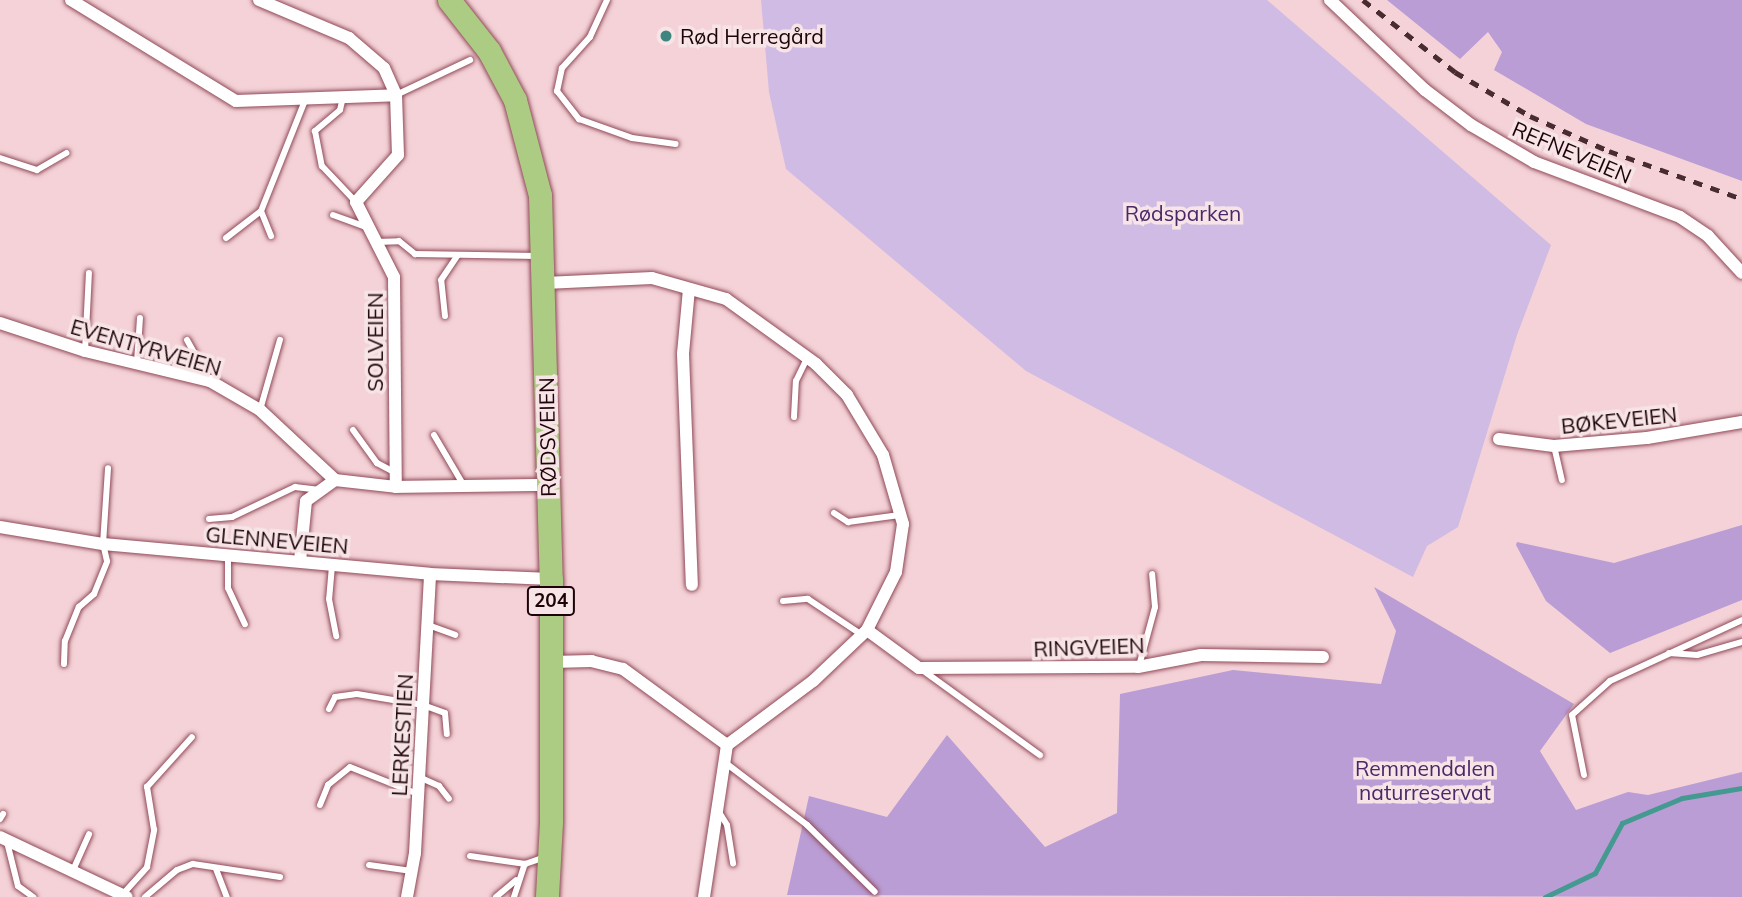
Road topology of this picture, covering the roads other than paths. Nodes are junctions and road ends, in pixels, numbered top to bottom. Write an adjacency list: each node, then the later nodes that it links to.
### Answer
1 (71, 0): 9 (street)
2 (259, 0): 7 (street)
3 (449, 0): 21 (highway, RØDSVEIEN / 204)
4 (607, 0): 10 (lane)
5 (1330, 0): 23 (street, REFNEVEIEN)
6 (470, 60): 7 (lane)
7 (396, 95): 8 (street); 13 (street)
8 (343, 97): 9 (street); 13 (lane)
9 (306, 98): 14 (lane)
10 (676, 144)
11 (66, 153): 12 (lane)
12 (0, 158)
13 (356, 202): 16 (street, SOLVEIEN)
14 (261, 211): 17 (lane); 18 (lane)
15 (333, 215): 16 (lane)
16 (370, 228): 19 (street, SOLVEIEN)
17 (271, 236)
18 (226, 238)
19 (376, 242): 20 (lane); 43 (street, SOLVEIEN)
20 (458, 255): 21 (lane); 26 (lane)
21 (543, 256): 24 (highway, RØDSVEIEN / 204)
22 (89, 273): 31 (lane)
23 (1742, 273)
24 (545, 283): 25 (street); 46 (highway, RØDSVEIEN / 204)
25 (689, 289): 32 (street); 61 (street)
26 (445, 316)
27 (140, 318): 33 (lane)
28 (0, 323): 31 (street, EVENTYRVEIEN)
29 (187, 340): 34 (lane)
30 (280, 340): 35 (lane)
31 (85, 351): 33 (street, EVENTYRVEIEN)
32 (807, 358): 36 (lane); 51 (street)
33 (137, 363): 34 (street, EVENTYRVEIEN)
34 (210, 381): 35 (street, EVENTYRVEIEN)
35 (260, 410): 44 (street, EVENTYRVEIEN)
36 (793, 417)
37 (1742, 422): 41 (street, BØKEVEIEN)
38 (353, 430): 43 (lane)
39 (434, 435): 47 (lane)
40 (1499, 439): 41 (street, BØKEVEIEN)
41 (1553, 446): 45 (lane)
42 (108, 468): 54 (lane)
43 (396, 472): 48 (street, SOLVEIEN)
44 (335, 480): 48 (street); 49 (street)
45 (1562, 480)
46 (548, 485): 47 (street); 60 (highway, RØDSVEIEN / 204)
47 (464, 486): 48 (street)
48 (396, 487)
49 (320, 491): 52 (lane); 56 (street)
50 (834, 513): 51 (lane)
51 (902, 515): 66 (street)
52 (209, 519)
53 (0, 527): 54 (street, GLENNEVEIEN)
54 (103, 544): 55 (street, GLENNEVEIEN); 73 (lane)
55 (228, 555): 56 (street, GLENNEVEIEN); 64 (lane)
56 (300, 561): 57 (street, GLENNEVEIEN)
57 (332, 564): 58 (street, GLENNEVEIEN); 68 (lane)
58 (430, 574): 60 (street, GLENNEVEIEN); 65 (street, LERKESTIEN)
59 (1152, 574): 74 (lane)
60 (551, 579): 72 (highway, RØDSVEIEN / 204)
61 (692, 584)
62 (783, 601): 66 (lane)
63 (1742, 620): 70 (lane)
64 (245, 624)
65 (428, 625): 67 (lane); 76 (street, LERKESTIEN)
66 (865, 633): 75 (street); 80 (street)
67 (455, 635)
68 (336, 636)
69 (1742, 642): 70 (lane)
70 (1667, 653): 83 (lane)
71 (1323, 657): 74 (street, RINGVEIEN)
72 (551, 662): 80 (street); 92 (highway, RØDSVEIEN / 204)
73 (64, 664)
74 (1138, 667): 75 (street, RINGVEIEN)
75 (919, 668): 81 (lane)
76 (423, 705): 77 (lane); 78 (lane); 84 (street, LERKESTIEN)
77 (329, 709)
78 (447, 734)
79 (192, 737): 102 (lane)
80 (727, 745): 82 (street)
81 (1040, 755)
82 (727, 764): 88 (street); 101 (lane)
83 (1584, 775)
84 (419, 777): 85 (street, LERKESTIEN); 86 (lane)
85 (418, 793): 87 (lane); 98 (street, LERKESTIEN)
86 (449, 799)
87 (320, 806)
88 (716, 808): 94 (lane); 110 (street)
89 (89, 834): 96 (lane)
90 (3, 839): 96 (street); 103 (lane)
91 (470, 856): 93 (lane)
92 (550, 857): 93 (lane); 109 (highway, RØDSVEIEN / 204)
93 (525, 864): 100 (lane)
94 (733, 864)
95 (369, 865): 98 (lane)
96 (74, 869): 102 (street)
97 (216, 869): 99 (lane); 104 (lane); 105 (lane)
98 (412, 871): 106 (street, LERKESTIEN)
99 (280, 877)
100 (516, 880): 107 (lane); 108 (lane)
101 (874, 892)
102 (125, 896)
103 (33, 897)
104 (145, 897)
105 (227, 897)
106 (407, 897)
107 (496, 897)
108 (514, 897)
109 (547, 897)
110 (704, 897)

